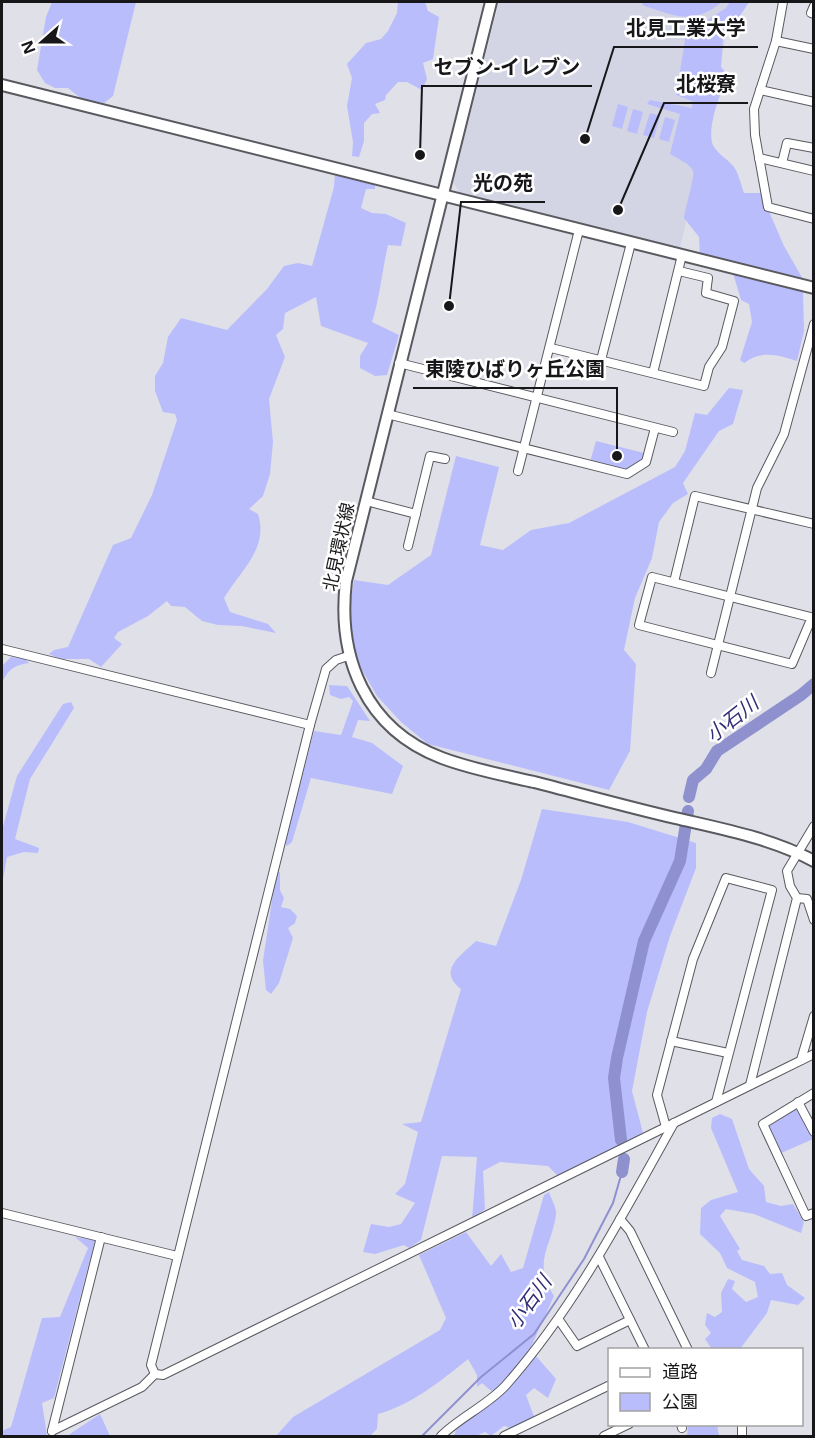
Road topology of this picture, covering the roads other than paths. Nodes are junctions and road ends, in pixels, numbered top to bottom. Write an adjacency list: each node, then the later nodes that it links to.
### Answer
1 (491, 2): 14 (main road, 北見環状線)
2 (783, 2): 5 (street)
3 (813, 6): 4 (street)
4 (813, 14)
5 (776, 41): 6 (street); 8 (street)
6 (813, 49)
7 (2, 85): 14 (main road)
8 (759, 90): 9 (street); 11 (street)
9 (813, 102)
10 (813, 148): 12 (street)
11 (759, 158): 12 (street); 15 (street)
12 (782, 163): 13 (street)
13 (813, 171)
14 (441, 195): 16 (main road); 24 (main road, 北見環状線)
15 (813, 219)
16 (579, 230): 17 (main road); 22 (street)
17 (631, 243): 18 (main road); 23 (street)
18 (682, 255): 19 (street); 20 (main road)
19 (679, 271): 25 (street); 25 (street)
20 (813, 288)
21 (813, 324): 34 (street)
22 (551, 348): 23 (street); 26 (street)
23 (601, 360): 25 (street)
24 (399, 363): 26 (street); 27 (main road, 北見環状線)
25 (654, 373)
26 (538, 398): 28 (street); 30 (street)
27 (387, 414): 30 (street); 33 (main road, 北見環状線)
28 (655, 428): 29 (street); 30 (street)
29 (673, 432)
30 (524, 449): 32 (street)
31 (445, 459): 35 (street)
32 (518, 471)
33 (366, 501): 35 (street); 43 (main road, 北見環状線)
34 (751, 511): 36 (street); 38 (street); 39 (street)
35 (416, 514): 37 (street)
36 (813, 524)
37 (408, 546)
38 (674, 582): 39 (street); 41 (street)
39 (729, 595): 40 (street); 41 (street)
40 (813, 617): 41 (street)
41 (718, 645): 44 (street)
42 (2, 649): 45 (street)
43 (348, 656): 45 (street); 47 (main road, 北見環状線)
44 (711, 673)
45 (310, 725): 67 (street)
46 (813, 826): 47 (street)
47 (797, 852): 48 (main road, 北見環状線); 49 (street)
48 (813, 861)
49 (797, 898): 50 (street); 56 (street)
50 (813, 920)
51 (813, 1016): 55 (street)
52 (671, 1041): 53 (street); 53 (street); 61 (street)
53 (728, 1053): 58 (street)
54 (813, 1054): 55 (street)
55 (801, 1060): 56 (street)
56 (750, 1085): 58 (street)
57 (813, 1093): 59 (street)
58 (716, 1102): 60 (street)
59 (798, 1102): 62 (street); 64 (street)
60 (675, 1122): 61 (street); 65 (street)
61 (666, 1127): 73 (street)
62 (813, 1132)
63 (2, 1213): 66 (street)
64 (813, 1213)
65 (620, 1219): 68 (street); 72 (street)
66 (101, 1236): 67 (street); 73 (street)
67 (177, 1256): 73 (street)
68 (599, 1257): 69 (street); 70 (street)
69 (559, 1320): 70 (street); 77 (street)
70 (630, 1320): 71 (street)
71 (644, 1348)
72 (687, 1348)
73 (155, 1374)
74 (608, 1386): 76 (street)
75 (627, 1426): 78 (street)
76 (508, 1436)
77 (441, 1437)
78 (604, 1437)

